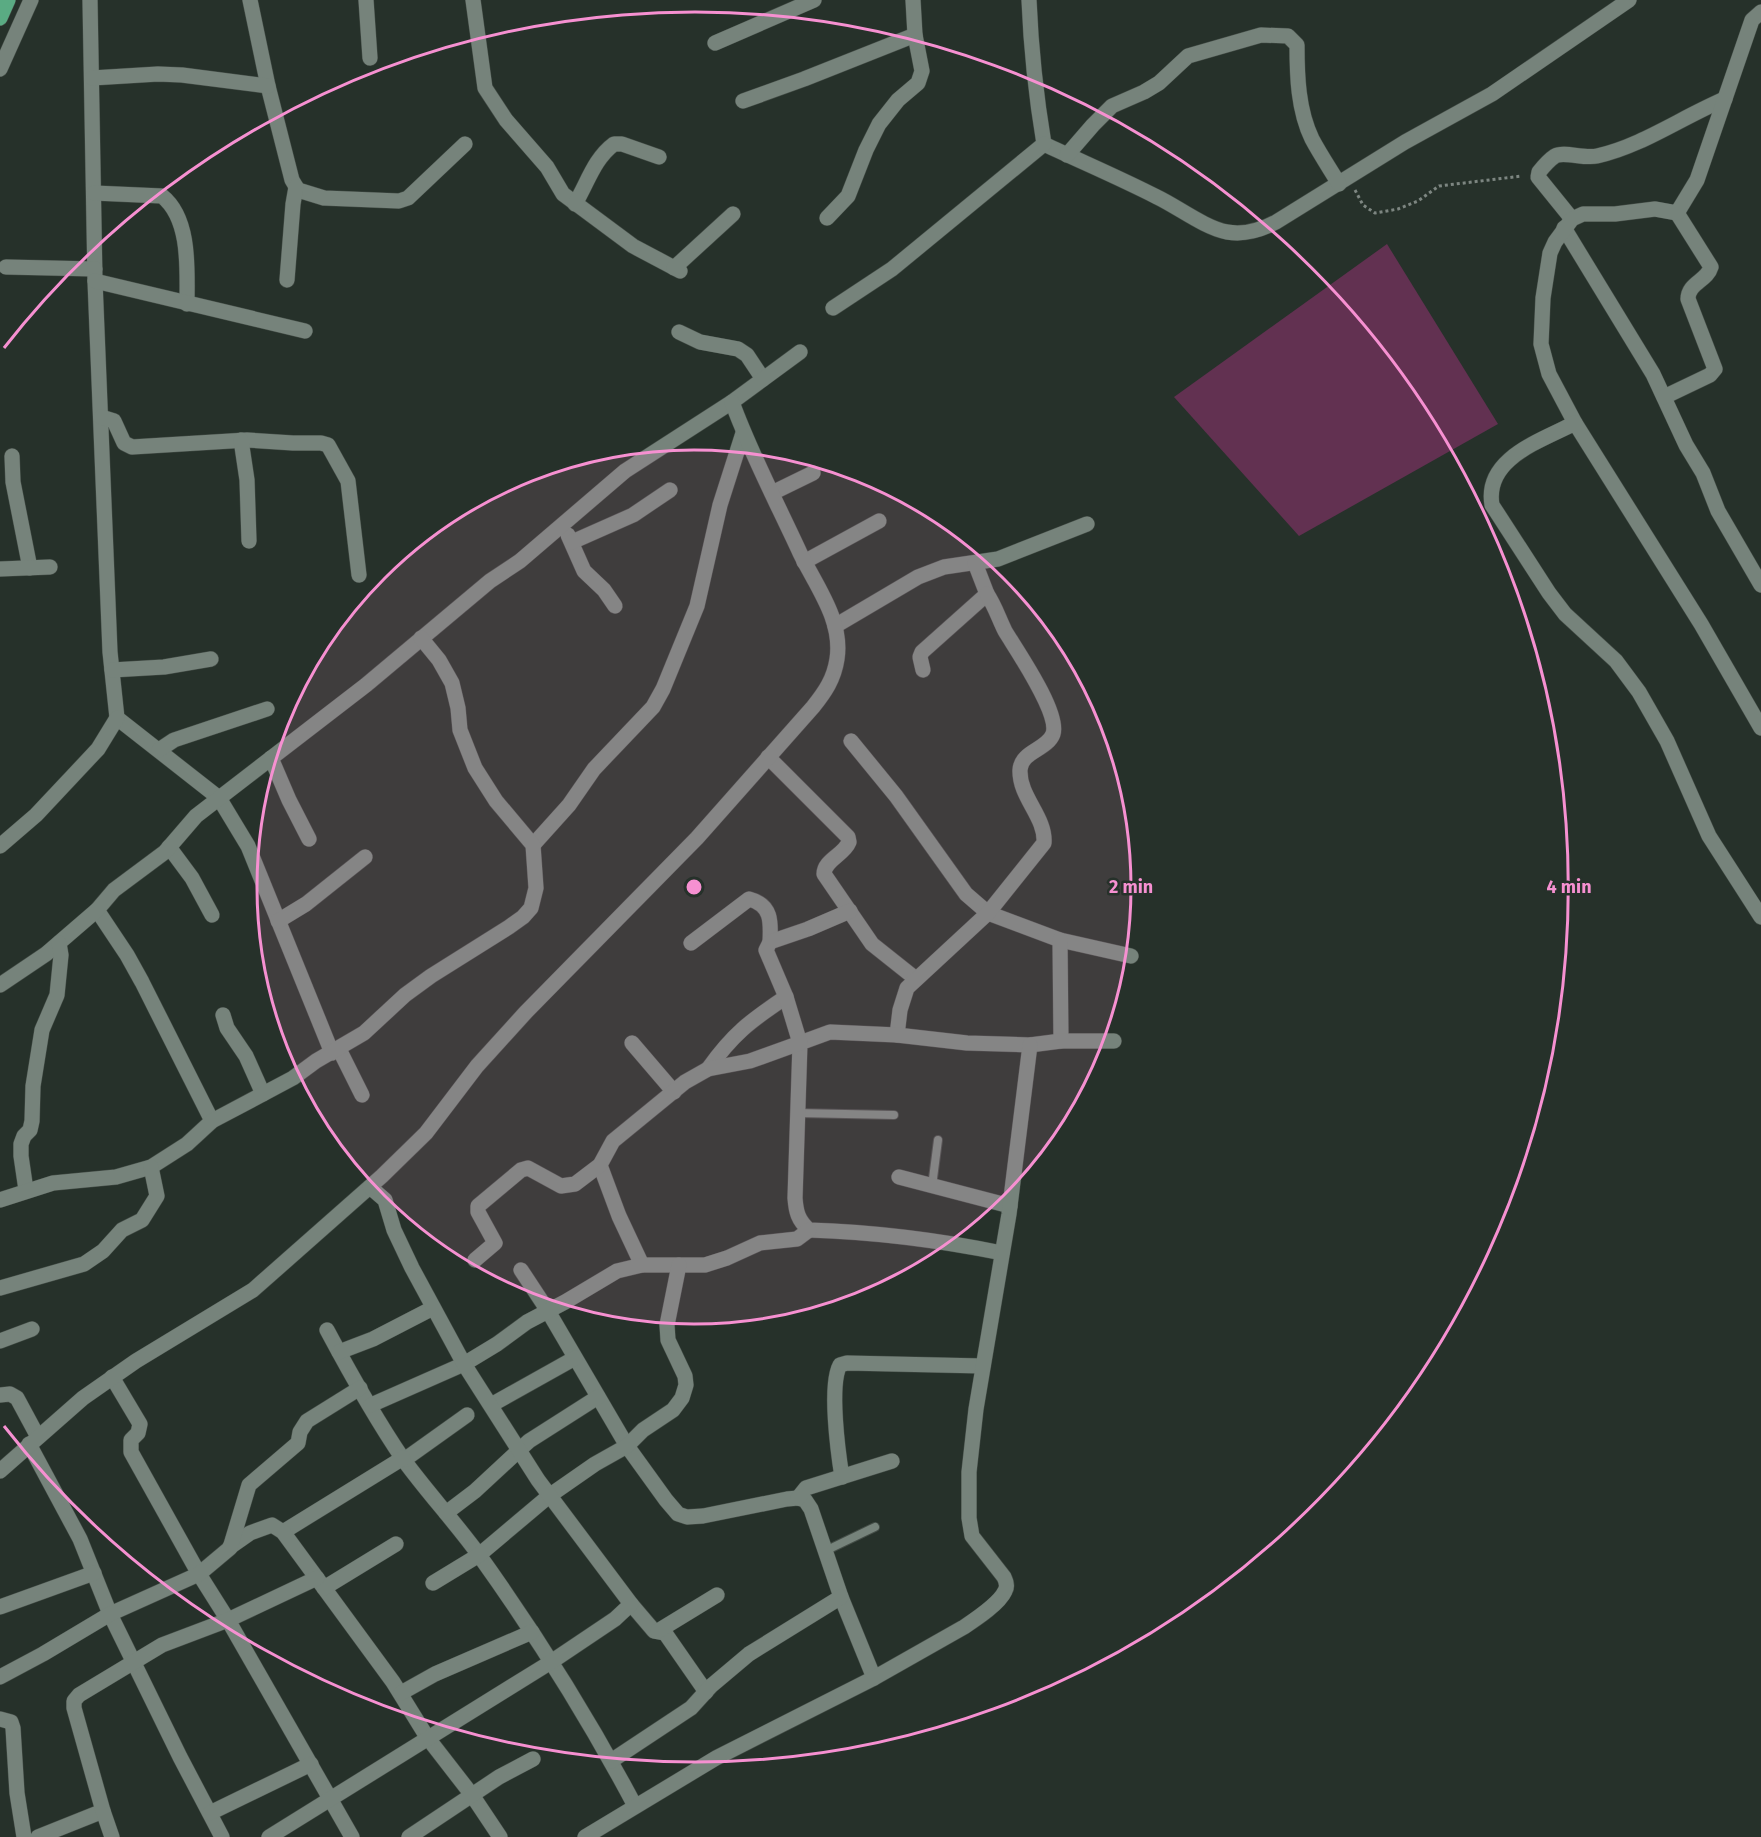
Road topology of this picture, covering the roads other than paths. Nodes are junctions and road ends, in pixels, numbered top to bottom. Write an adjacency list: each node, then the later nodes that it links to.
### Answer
1 (8, 0): 12 (main road)
2 (31, 0): 16 (street)
3 (90, 0): 17 (street)
4 (250, 0): 18 (street)
5 (366, 0): 15 (street)
6 (473, 0): 28 (street)
7 (814, 0): 14 (street)
8 (913, 0): 13 (street)
9 (1029, 0): 22 (street)
10 (1629, 0): 25 (street)
11 (1761, 12): 19 (street)
12 (0, 18)
13 (915, 35): 20 (street); 31 (street)
14 (715, 43)
15 (370, 58)
16 (0, 69)
17 (92, 78): 18 (street); 27 (street)
18 (268, 86): 26 (street)
19 (1725, 99): 29 (street); 32 (street)
20 (743, 101)
21 (465, 144): 26 (street)
22 (1044, 144): 23 (street); 37 (street)
23 (1068, 156): 25 (street); 25 (street)
24 (659, 157): 28 (street)
25 (1344, 181)
26 (296, 187): 35 (street)
27 (94, 193): 34 (street); 36 (street)
28 (575, 204): 30 (street)
29 (1677, 213): 32 (street); 42 (street)
30 (733, 214)
31 (827, 218)
32 (1568, 224): 42 (street); 45 (street)
33 (6, 267): 34 (street)
34 (95, 275): 36 (street); 44 (street)
35 (288, 280)
36 (187, 303): 38 (street)
37 (833, 308)
38 (305, 331)
39 (679, 332): 41 (street)
40 (800, 352): 41 (street)
41 (763, 379): 43 (street)
42 (1664, 397): 63 (street)
43 (732, 402): 46 (street); 54 (street)
44 (101, 417): 47 (street); 69 (street)
45 (1575, 423): 73 (street); 88 (street)
46 (743, 433): 51 (street); 80 (street)
47 (241, 440): 55 (street); 62 (street)
48 (12, 456): 61 (street)
49 (813, 473): 51 (street)
50 (670, 490): 56 (street)
51 (772, 493): 57 (street)
52 (879, 521): 57 (street)
53 (1087, 524): 58 (street)
54 (561, 525): 56 (street); 67 (street)
55 (249, 541)
56 (572, 542): 65 (street)
57 (804, 562): 66 (street)
58 (975, 563): 64 (street); 66 (street)
59 (50, 567): 61 (street)
60 (0, 568): 61 (street)
61 (30, 568)
62 (359, 575)
63 (1761, 585)
64 (987, 594): 70 (street); 86 (street)
65 (615, 606)
66 (835, 626): 76 (street)
67 (421, 638): 77 (street); 80 (street)
68 (211, 659): 69 (street)
69 (112, 670): 72 (street)
70 (922, 670)
71 (267, 709): 75 (street)
72 (117, 718): 75 (street); 81 (street)
73 (1761, 728)
74 (851, 741): 86 (street)
75 (159, 750): 78 (street)
76 (768, 757): 85 (street); 118 (street)
77 (271, 758): 78 (street); 79 (street)
78 (219, 798): 82 (street); 89 (street)
79 (309, 839)
80 (533, 845): 105 (street)
81 (0, 846)
82 (169, 847): 84 (street); 87 (street)
83 (365, 857): 89 (street)
84 (96, 910): 92 (street); 112 (street)
85 (850, 911): 91 (street); 95 (street)
86 (988, 913): 90 (street); 95 (street)
87 (212, 915)
88 (1761, 917)
89 (278, 921): 105 (street)
90 (1060, 940): 94 (street); 100 (street)
91 (770, 942): 93 (street); 97 (street)
92 (59, 943): 96 (street); 119 (street)
93 (691, 943)
94 (1131, 956)
95 (915, 979): 99 (street)
96 (0, 985)
97 (786, 998): 103 (street); 106 (street)
98 (224, 1015): 108 (street)
99 (897, 1035): 103 (street); 104 (street)
100 (1061, 1041): 101 (street); 104 (street)
101 (1114, 1041)
102 (632, 1043): 107 (street)
103 (800, 1043): 106 (street); 110 (street)
104 (1030, 1045): 121 (street)
105 (335, 1051): 108 (street); 109 (street)
106 (708, 1069): 107 (street)
107 (674, 1092): 114 (street)
108 (263, 1094): 112 (street)
109 (362, 1095)
110 (797, 1113): 111 (lane); 122 (street)
111 (894, 1115)
112 (212, 1121): 115 (street)
113 (938, 1140): 117 (lane)
114 (600, 1165): 124 (street); 125 (street)
115 (151, 1167): 119 (street); 128 (street)
116 (900, 1177): 117 (street)
117 (932, 1186): 121 (street)
118 (370, 1187): 129 (street); 138 (street)
119 (26, 1190): 120 (street)
120 (0, 1200)
121 (1010, 1206): 123 (street)
122 (809, 1230): 123 (street); 126 (street)
123 (1002, 1253): 137 (street)
124 (475, 1260)
125 (642, 1265): 126 (street); 130 (street)
126 (679, 1265): 146 (street)
127 (521, 1270): 130 (street)
128 (0, 1288)
129 (433, 1308): 134 (street); 136 (street)
130 (548, 1311): 135 (street); 136 (street)
131 (32, 1329): 133 (street)
132 (327, 1330): 134 (street)
133 (0, 1341)
134 (339, 1353): 139 (street)
135 (575, 1358): 141 (street); 143 (street)
136 (464, 1364): 142 (street); 143 (street)
137 (983, 1366): 151 (street); 176 (street)
138 (112, 1377): 145 (street); 162 (street)
139 (360, 1388): 142 (street); 158 (street)
140 (0, 1395): 145 (street)
141 (598, 1397): 146 (street); 147 (street)
142 (370, 1405): 148 (street)
143 (490, 1405): 147 (street)
144 (466, 1415): 148 (street)
145 (34, 1441): 150 (street); 161 (street)
146 (627, 1446): 152 (street); 153 (street)
147 (520, 1450): 152 (street); 154 (street)
148 (404, 1459): 154 (street); 156 (street)
149 (892, 1461): 151 (street)
150 (0, 1471)
151 (842, 1477): 153 (street)
152 (549, 1496): 160 (street); 167 (street)
153 (798, 1498): 159 (street)
154 (446, 1513): 160 (street)
155 (875, 1527): 159 (lane)
156 (283, 1532): 158 (street); 163 (street)
157 (396, 1544): 163 (street)
158 (230, 1548): 162 (street)
159 (825, 1551): 166 (street)
160 (479, 1555): 164 (street); 172 (street)
161 (94, 1573): 168 (street); 169 (street)
162 (199, 1574): 169 (street); 170 (street)
163 (320, 1583): 170 (street); 178 (street)
164 (432, 1583)
165 (717, 1595): 171 (street)
166 (841, 1597): 176 (street); 177 (street)
167 (631, 1604): 171 (street); 173 (street)
168 (0, 1606)
169 (110, 1614): 174 (street); 175 (street)
170 (228, 1620): 174 (street); 183 (street)
171 (658, 1631): 177 (street)
172 (532, 1632): 173 (street); 178 (street)
173 (551, 1662): 180 (street); 182 (street)
174 (134, 1663): 187 (street); 188 (street)
175 (0, 1677)
176 (873, 1678): 186 (street)
177 (706, 1692): 182 (street)
178 (400, 1693): 180 (street)
179 (0, 1719): 189 (street)
180 (428, 1737): 184 (street); 185 (street)
181 (533, 1759): 184 (street)
182 (611, 1761): 186 (street)
183 (311, 1764): 185 (street); 188 (street)
184 (472, 1795): 195 (street); 196 (street)
185 (331, 1798): 193 (street); 194 (street)
186 (635, 1806): 197 (street)
187 (103, 1811): 190 (street); 191 (street)
188 (210, 1813): 192 (street)
189 (24, 1837)
190 (38, 1837)
191 (112, 1837)
192 (222, 1837)
193 (269, 1837)
194 (352, 1837)
195 (410, 1837)
196 (500, 1837)
197 (585, 1837)

